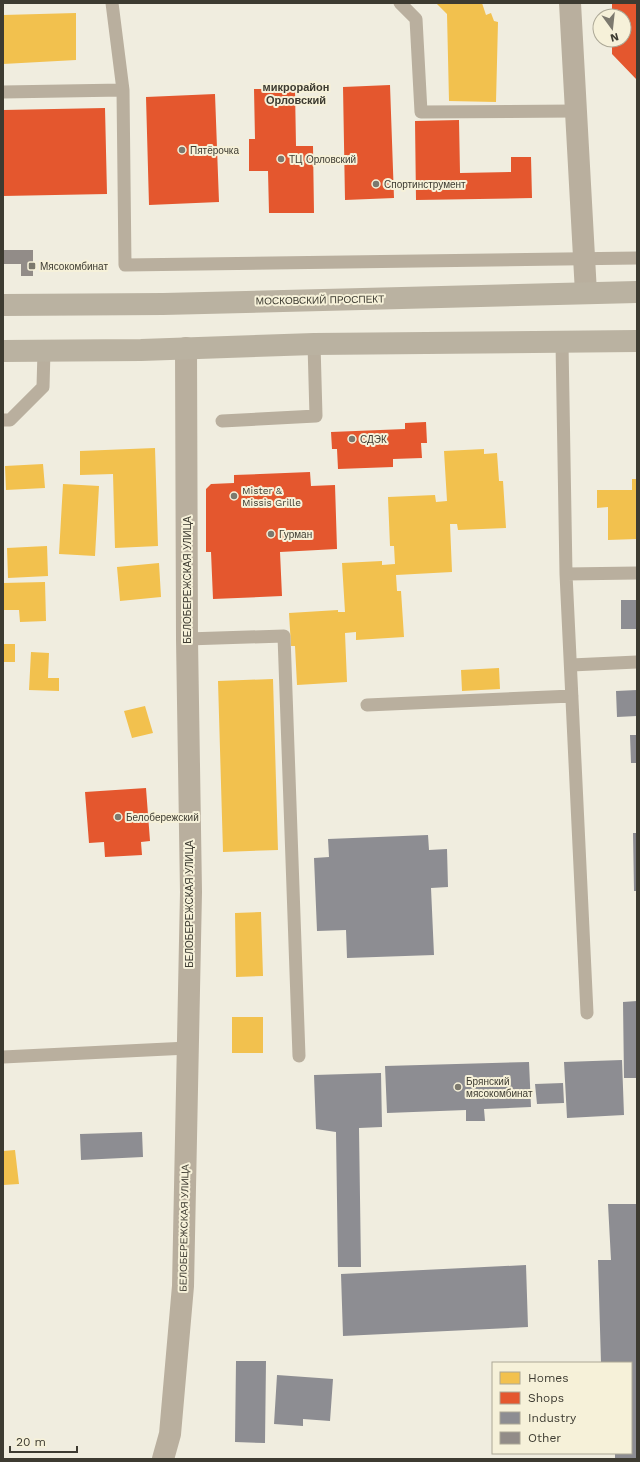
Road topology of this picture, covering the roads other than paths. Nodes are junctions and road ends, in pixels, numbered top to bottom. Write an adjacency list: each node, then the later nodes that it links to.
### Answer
1 (112, 3): 4 (lane)
2 (400, 3): 6 (lane)
3 (570, 3): 6 (street)
4 (123, 90): 5 (lane); 8 (lane)
5 (3, 92)
6 (576, 111): 8 (street)
7 (637, 258): 8 (lane)
8 (583, 259): 10 (street)
9 (637, 292): 10 (main road, МОСКОВСКИЙ ПРОСПЕКТ)
10 (586, 293): 11 (main road, МОСКОВСКИЙ ПРОСПЕКТ)
11 (3, 305)
12 (637, 341): 13 (main road)
13 (562, 343): 14 (main road); 21 (lane)
14 (314, 344): 15 (main road); 19 (lane)
15 (186, 348): 17 (main road); 22 (street, БЕЛОБЕРЕЖСКАЯ УЛИЦА)
16 (3, 351): 17 (main road)
17 (44, 351): 18 (lane)
18 (3, 420)
19 (222, 421)
20 (637, 573): 21 (lane)
21 (566, 574): 24 (lane)
22 (186, 639): 28 (street, БЕЛОБЕРЕЖСКАЯ УЛИЦА); 29 (lane)
23 (637, 662): 24 (lane)
24 (571, 665): 25 (lane)
25 (572, 696): 26 (lane); 27 (lane)
26 (367, 705)
27 (587, 1013)
28 (188, 1048): 30 (lane); 31 (street, БЕЛОБЕРЕЖСКАЯ УЛИЦА)
29 (299, 1056)
30 (3, 1057)
31 (163, 1459)

